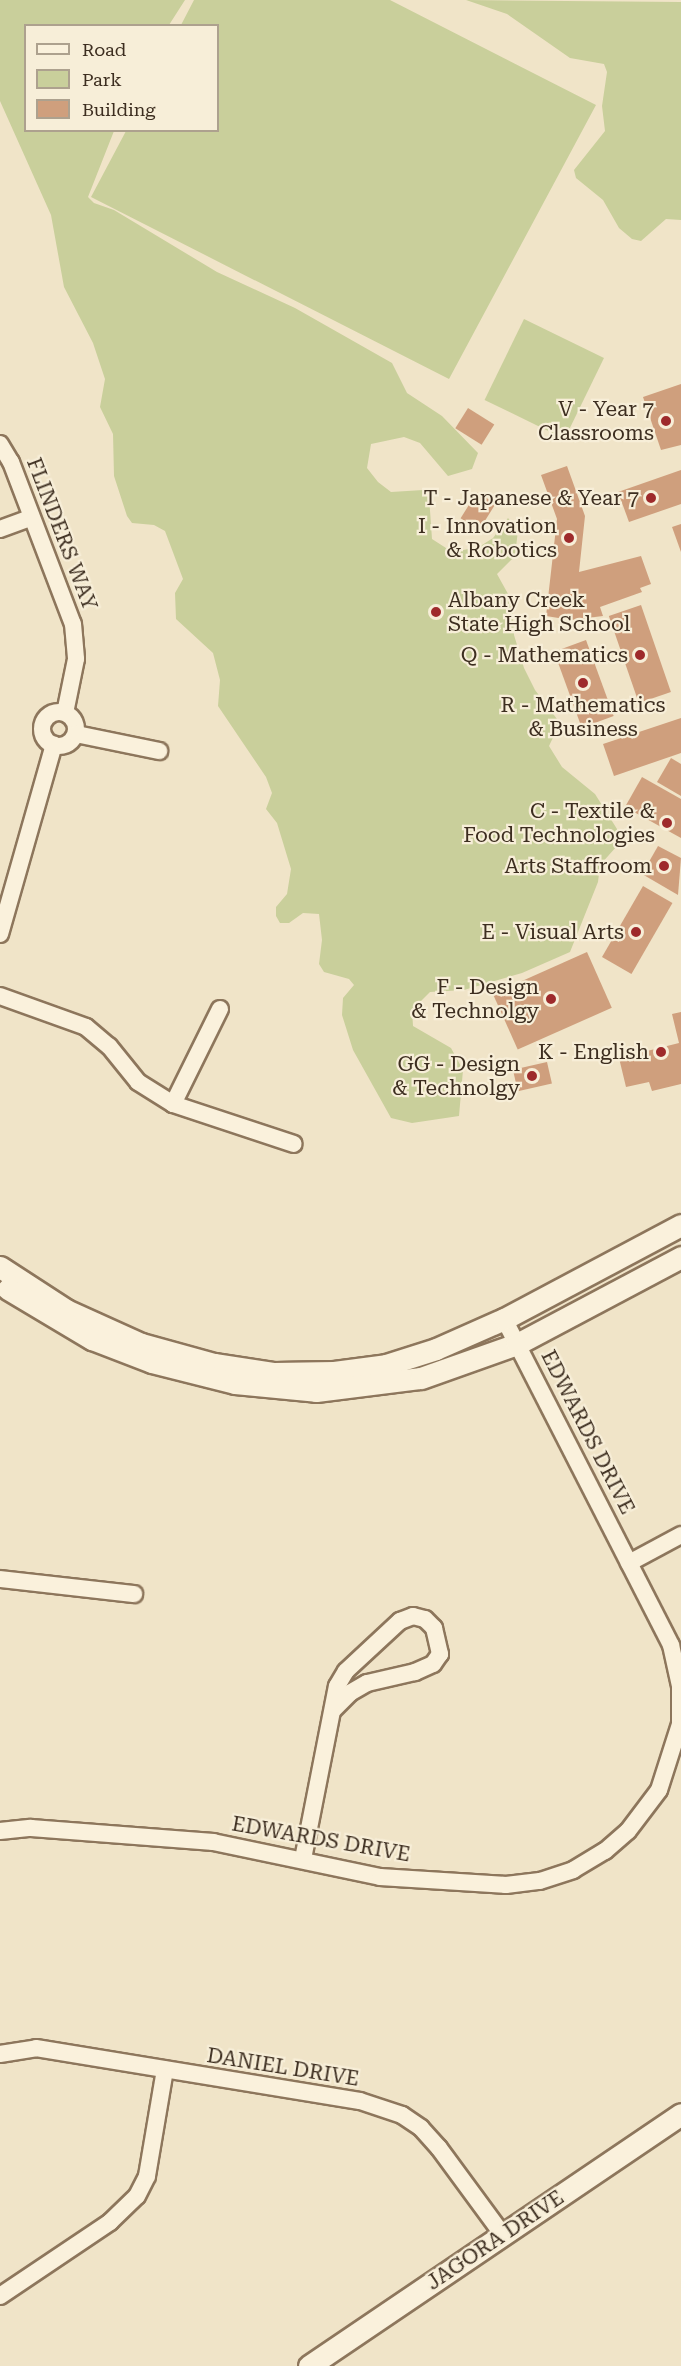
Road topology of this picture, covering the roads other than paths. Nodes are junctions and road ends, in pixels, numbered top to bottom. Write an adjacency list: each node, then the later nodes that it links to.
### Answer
1 (0, 444): 2 (street, FLINDERS WAY)
2 (30, 518): 3 (street); 4 (street, FLINDERS WAY)
3 (0, 529)
4 (65, 713): 5 (street); 6 (street)
5 (76, 734): 6 (street); 7 (street)
6 (54, 745): 8 (street)
7 (159, 751)
8 (0, 934)
9 (0, 996): 11 (street)
10 (220, 1009): 11 (street)
11 (172, 1104): 12 (street)
12 (294, 1144)
13 (681, 1225): 17 (street)
14 (681, 1257): 18 (street)
15 (0, 1267): 17 (street)
16 (0, 1284): 18 (street)
17 (504, 1319): 18 (street, EDWARDS DRIVE)
18 (517, 1344): 20 (street, EDWARDS DRIVE)
19 (681, 1535): 20 (street)
20 (629, 1563): 25 (street, EDWARDS DRIVE)
21 (0, 1579): 22 (street)
22 (134, 1594)
23 (334, 1709): 23 (street); 25 (street)
24 (0, 1831): 25 (street, EDWARDS DRIVE)
25 (303, 1859)
26 (0, 2054): 27 (street, DANIEL DRIVE)
27 (165, 2070): 29 (street, DANIEL DRIVE); 30 (street)
28 (681, 2114): 29 (street, JAGORA DRIVE)
29 (503, 2235): 31 (street, JAGORA DRIVE)
30 (0, 2296)
31 (309, 2366)

